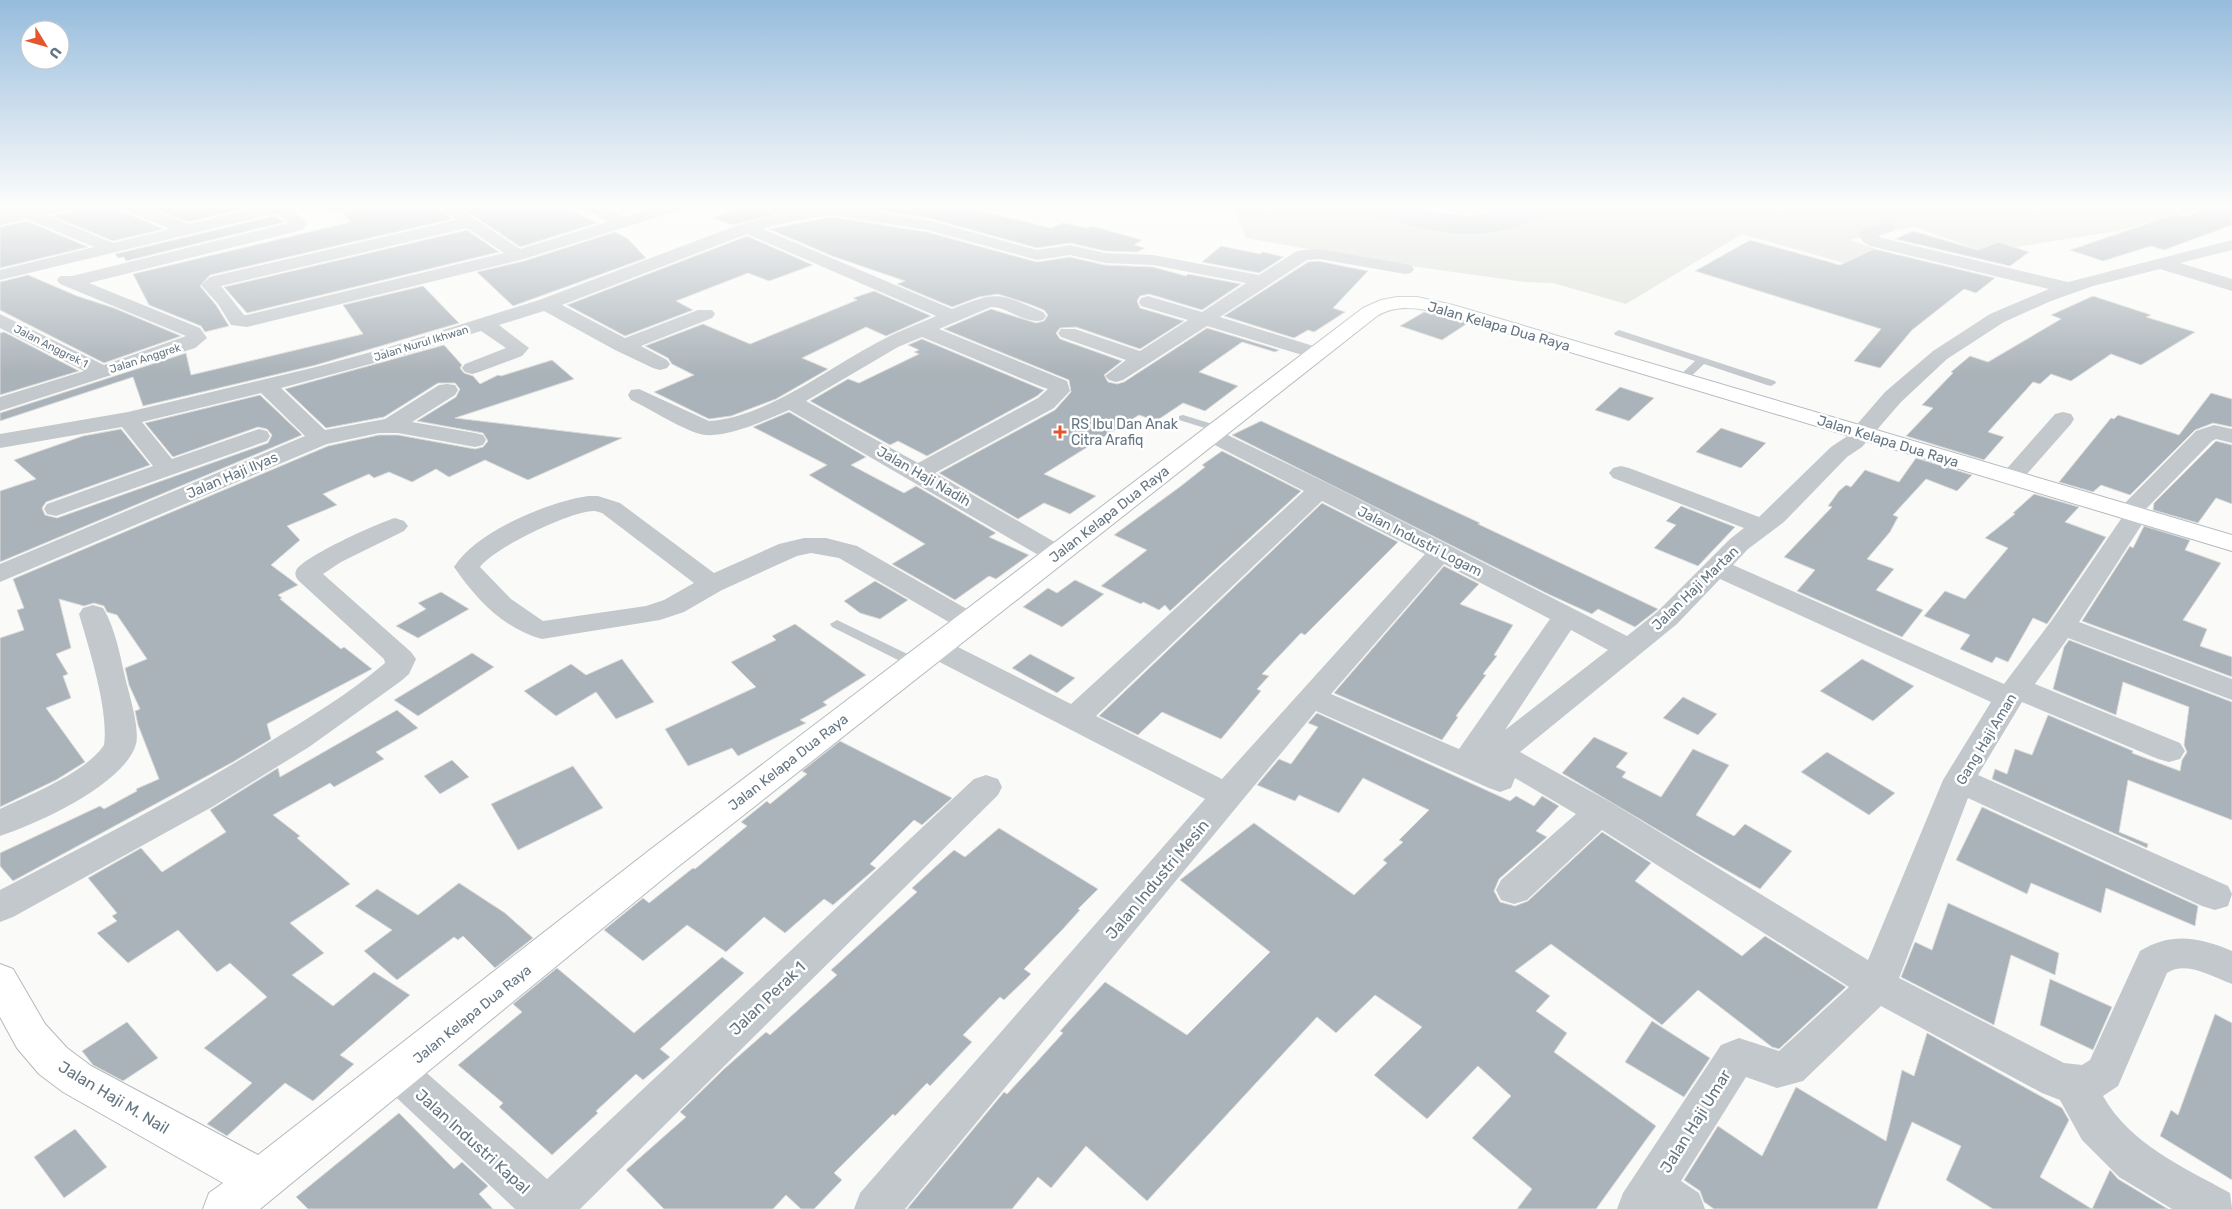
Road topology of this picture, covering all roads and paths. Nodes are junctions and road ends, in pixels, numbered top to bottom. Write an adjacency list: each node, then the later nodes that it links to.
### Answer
1 (15, 262): 15 (street, Jalan Anggrek)
2 (50, 262): 15 (street)
3 (150, 262): 20 (street)
4 (293, 262): 5 (street)
5 (488, 262)
6 (657, 262): 24 (street, Jalan Nurul Ikhwan)
7 (828, 262): 26 (street)
8 (1043, 262): 17 (street)
9 (1168, 262): 19 (street, Jalan Nurul Ikhwan)
10 (1289, 262): 19 (street)
11 (1366, 262): 16 (street)
12 (1962, 262): 22 (street)
13 (2171, 262): 14 (street, Jalan Haji Martan)
14 (2164, 264): 21 (street); 22 (street, Jalan Haji Martan)
15 (27, 268): 18 (street); 20 (street, Jalan Anggrek)
16 (1405, 269)
17 (1036, 273)
18 (0, 275)
19 (1260, 281): 28 (street)
20 (71, 282): 40 (street, Jalan Anggrek)
21 (2232, 285)
22 (2069, 288): 53 (street, Jalan Haji Martan)
23 (1148, 302): 28 (street)
24 (546, 304): 30 (street, Jalan Nurul Ikhwan); 34 (street)
25 (705, 314): 34 (street)
26 (952, 316): 27 (street); 31 (street)
27 (1036, 316)
28 (1205, 318): 35 (street); 36 (street)
29 (0, 320): 40 (street, Jalan Anggrek 1)
30 (485, 324): 38 (street); 43 (street, Jalan Nurul Ikhwan)
31 (921, 329): 46 (street); 60 (street)
32 (1068, 333): 36 (street)
33 (1619, 333): 39 (lane)
34 (622, 346): 37 (street)
35 (1316, 353): 39 (main road, Jalan Kelapa Dua Raya); 52 (main road, Jalan Kelapa Dua Raya)
36 (1143, 359): 41 (street)
37 (660, 364)
38 (472, 368)
39 (1692, 370): 42 (lane); 53 (main road, Jalan Kelapa Dua Raya)
40 (102, 372): 47 (street, Jalan Anggrek)
41 (1116, 376)
42 (1771, 383)
43 (266, 386): 49 (street, Jalan Nurul Ikhwan); 56 (street)
44 (447, 390): 51 (street)
45 (639, 395): 46 (street)
46 (790, 401): 60 (street, Jalan Haji Nadih)
47 (0, 404)
48 (1183, 418): 52 (lane)
49 (128, 419): 58 (street, Jalan Nurul Ikhwan); 59 (street)
50 (2062, 419): 62 (street)
51 (390, 426): 56 (street, Jalan Haji Ilyas); 57 (street, Jalan Haji Ilyas)
52 (1214, 432): 63 (street, Jalan Industri Logam); 70 (main road, Jalan Kelapa Dua Raya)
53 (1861, 433): 62 (main road, Jalan Kelapa Dua Raya); 67 (street, Jalan Haji Martan)
54 (259, 436): 59 (street)
55 (2232, 436): 65 (street, Gang Haji Aman)
56 (320, 438): 72 (street, Jalan Haji Ilyas)
57 (474, 440)
58 (0, 441)
59 (167, 468): 64 (street)
60 (918, 473): 70 (street, Jalan Haji Nadih)
61 (1621, 473): 67 (street)
62 (2012, 478): 65 (main road, Jalan Kelapa Dua Raya)
63 (1320, 489): 69 (street, Jalan Industri Logam); 84 (street)
64 (56, 509)
65 (2133, 514): 68 (main road, Jalan Kelapa Dua Raya); 78 (street, Gang Haji Aman)
66 (395, 526): 94 (street)
67 (1761, 526): 71 (street, Jalan Haji Martan)
68 (2232, 544)
69 (1441, 552): 75 (street, Jalan Industri Logam); 83 (street, Jalan Industri Mesin)
70 (1056, 554): 76 (main road, Jalan Kelapa Dua Raya)
71 (1716, 567): 79 (street, Jalan Haji Martan); 82 (street)
72 (0, 574)
73 (712, 584): 73 (street); 76 (street)
74 (93, 614): 91 (street)
75 (1567, 616): 79 (street, Jalan Industri Logam); 86 (street)
76 (969, 622): 80 (main road, Jalan Kelapa Dua Raya)
77 (837, 624): 80 (lane)
78 (2062, 626): 81 (street); 82 (street, Gang Haji Aman)
79 (1628, 648): 86 (street, Jalan Haji Martan)
80 (925, 656): 84 (street); 98 (main road, Jalan Kelapa Dua Raya)
81 (2232, 690)
82 (2012, 693): 85 (street); 87 (street, Gang Haji Aman)
83 (1311, 697): 86 (street); 89 (street, Jalan Industri Mesin)
84 (1075, 718): 89 (street)
85 (2169, 751)
86 (1488, 766): 90 (street)
87 (1959, 780): 93 (street); 97 (street, Gang Haji Aman)
88 (986, 787): 103 (street, Jalan Perak 1)
89 (1227, 796): 104 (street, Jalan Industri Mesin)
90 (1600, 812): 92 (street); 97 (street)
91 (0, 823)
92 (1514, 890)
93 (2215, 896)
94 (0, 907)
95 (2232, 968): 99 (street)
96 (0, 980): 100 (main road, Jalan Haji M. Nail)
97 (1877, 985): 99 (street); 101 (street, Jalan Haji Umar)
98 (398, 1073): 100 (main road, Jalan Kelapa Dua Raya); 103 (street, Jalan Industri Kapal)
99 (2074, 1085): 105 (street)
100 (260, 1180): 102 (main road, Jalan Kelapa Dua Raya)
101 (1658, 1202)
102 (225, 1209)
103 (548, 1209)
104 (876, 1209)
105 (2214, 1209)

